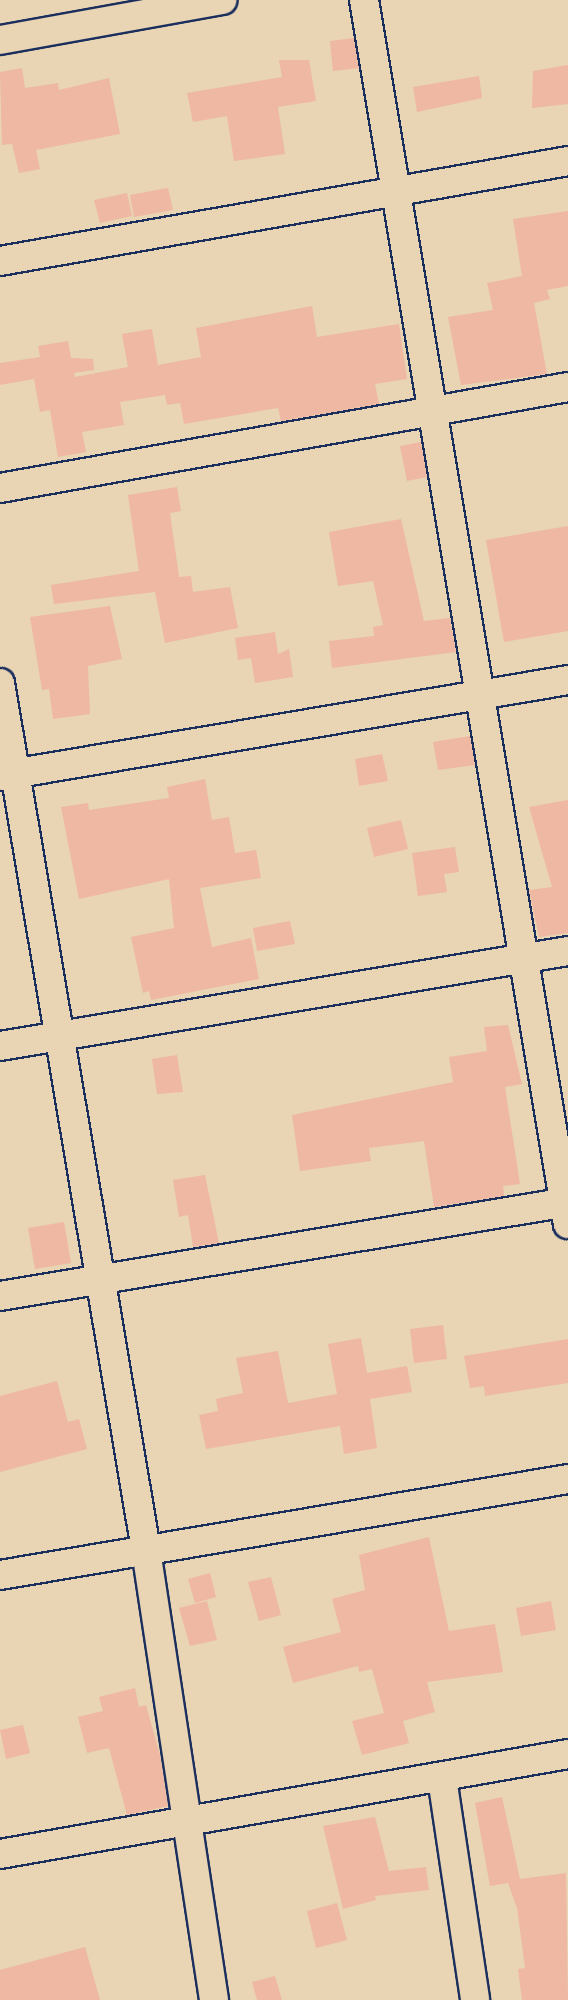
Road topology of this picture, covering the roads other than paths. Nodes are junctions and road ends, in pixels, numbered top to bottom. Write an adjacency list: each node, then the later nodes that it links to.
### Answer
1 (222, 0): 3 (street)
2 (364, 0): 5 (street)
3 (0, 40)
4 (568, 162): 5 (street)
5 (396, 190): 6 (street); 8 (street)
6 (0, 261)
7 (568, 387): 8 (street)
8 (432, 410): 9 (street); 12 (street)
9 (0, 488)
10 (568, 680): 12 (street)
11 (0, 683): 13 (street)
12 (480, 696): 13 (street); 15 (street)
13 (8, 775): 16 (street)
14 (568, 951): 15 (street)
15 (523, 958): 16 (street); 18 (street)
16 (58, 1038): 17 (street); 19 (street)
17 (0, 1046)
18 (567, 1210): 19 (street)
19 (100, 1282): 20 (street); 22 (street)
20 (0, 1296)
21 (568, 1479): 22 (street)
22 (146, 1550): 23 (street); 26 (street)
23 (0, 1575)
24 (568, 1754): 25 (street)
25 (442, 1778): 26 (street); 29 (street)
26 (187, 1825): 27 (street); 28 (street)
27 (0, 1854)
28 (214, 2000)
29 (475, 2000)

